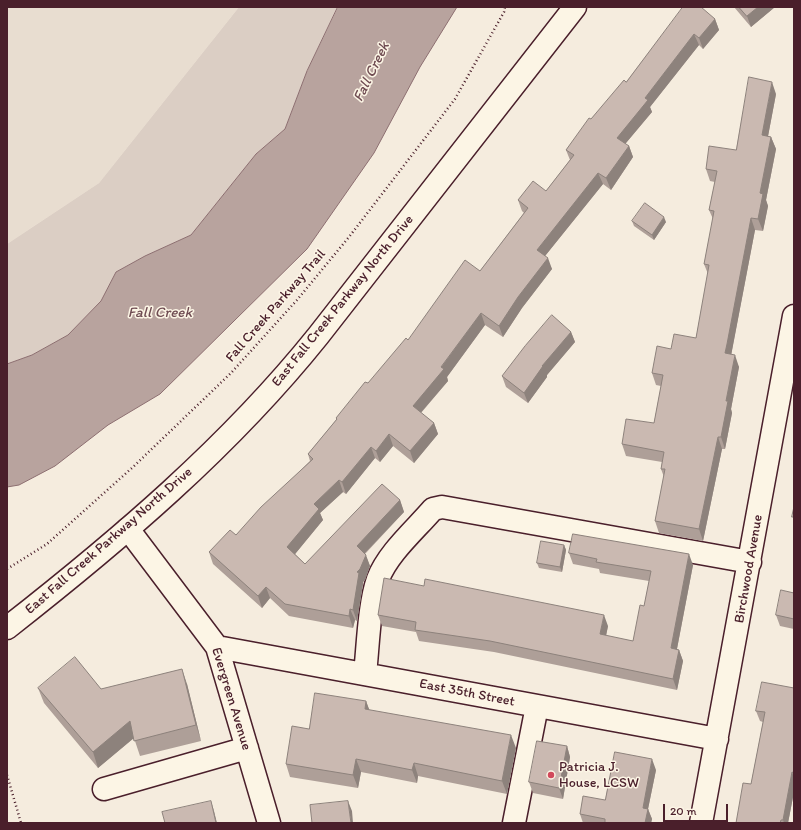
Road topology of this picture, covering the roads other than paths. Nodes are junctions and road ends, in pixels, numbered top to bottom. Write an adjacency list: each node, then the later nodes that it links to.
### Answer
1 (575, 7): 3 (street, East Fall Creek Parkway North Drive)
2 (794, 316): 4 (street, Birchwood Avenue)
3 (128, 529): 5 (street, East Fall Creek Parkway North Drive); 6 (street, Evergreen Avenue)
4 (750, 562): 7 (street); 9 (street, Birchwood Avenue)
5 (7, 628)
6 (217, 647): 7 (street, East 35th Street); 10 (street, Evergreen Avenue)
7 (365, 674): 8 (street, East 35th Street)
8 (537, 706): 9 (street, East 35th Street); 13 (street)
9 (717, 739): 14 (street, Birchwood Avenue)
10 (247, 748): 11 (street); 12 (street, Evergreen Avenue)
11 (104, 789)
12 (269, 823)
13 (514, 823)
14 (702, 823)

